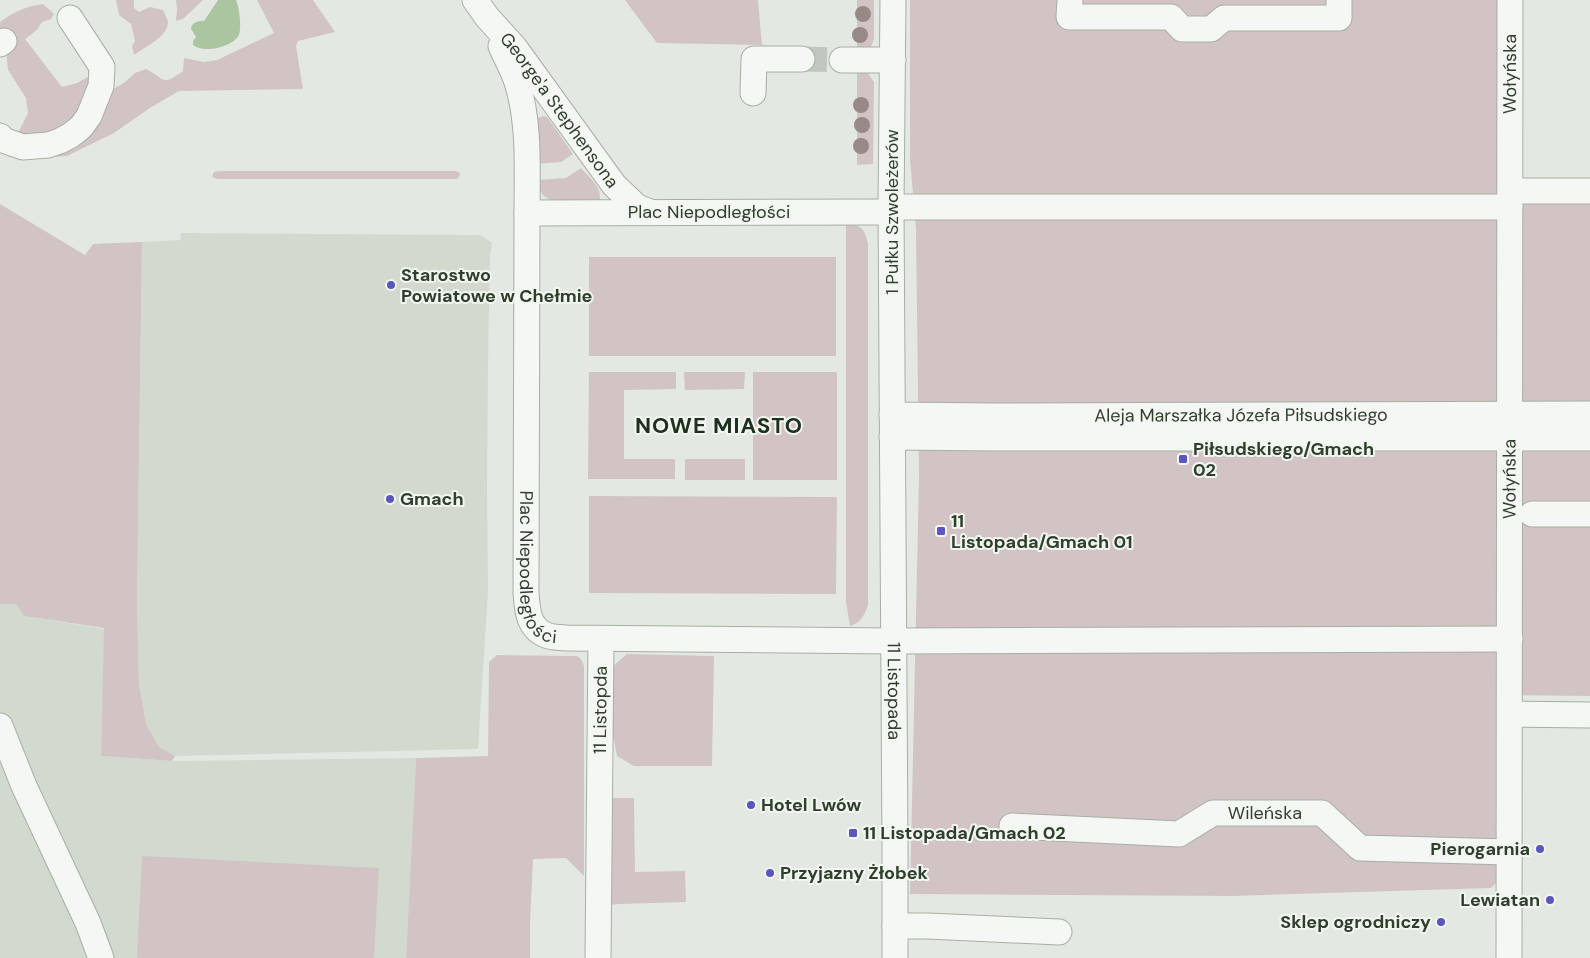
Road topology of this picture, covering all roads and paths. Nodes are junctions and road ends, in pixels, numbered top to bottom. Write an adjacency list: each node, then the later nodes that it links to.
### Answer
1 (893, 0): 9 (street, 1 Pułku Szwoleżerów)
2 (1070, 0): 3 (street)
3 (1339, 0)
4 (1510, 0): 13 (street, Wołyńska)
5 (481, 8): 15 (street, George'a Stephensona); 16 (street, Plac Niepodległości)
6 (70, 18): 11 (street)
7 (802, 60): 10 (street)
8 (842, 60): 9 (street)
9 (892, 60): 14 (street, 1 Pułku Szwoleżerów)
10 (753, 93)
11 (0, 136)
12 (1590, 191): 13 (street)
13 (1510, 199): 14 (street); 19 (street, Wołyńska)
14 (892, 209): 15 (street, Plac Niepodległości); 18 (street, 1 Pułku Szwoleżerów)
15 (650, 212): 16 (street, Plac Niepodległości)
16 (527, 213): 24 (street, Plac Niepodległości)
17 (1590, 414): 19 (street, Aleja Marszałka Józefa Piłsudskiego)
18 (892, 425): 19 (street, Aleja Marszałka Józefa Piłsudskiego); 25 (street, 11 Listopada)
19 (1510, 426): 20 (street, Aleja Marszałka Józefa Piłsudskiego); 23 (street, Wołyńska)
20 (1590, 438)
21 (1532, 514): 22 (street)
22 (1590, 514)
23 (1510, 638): 25 (street); 26 (street, Wołyńska)
24 (601, 639): 25 (street, Plac Niepodległości); 34 (street, 11 Listopda)
25 (894, 641): 31 (street, 11 Listopada)
26 (1510, 714): 27 (street); 30 (street, Wołyńska)
27 (1590, 715)
28 (0, 726): 33 (street)
29 (1012, 826): 30 (street, Wileńska)
30 (1509, 852): 36 (street, Wołyńska)
31 (894, 926): 32 (street); 35 (street, 11 Listopada)
32 (1059, 932)
33 (101, 958)
34 (598, 958)
35 (895, 958)
36 (1509, 958)

